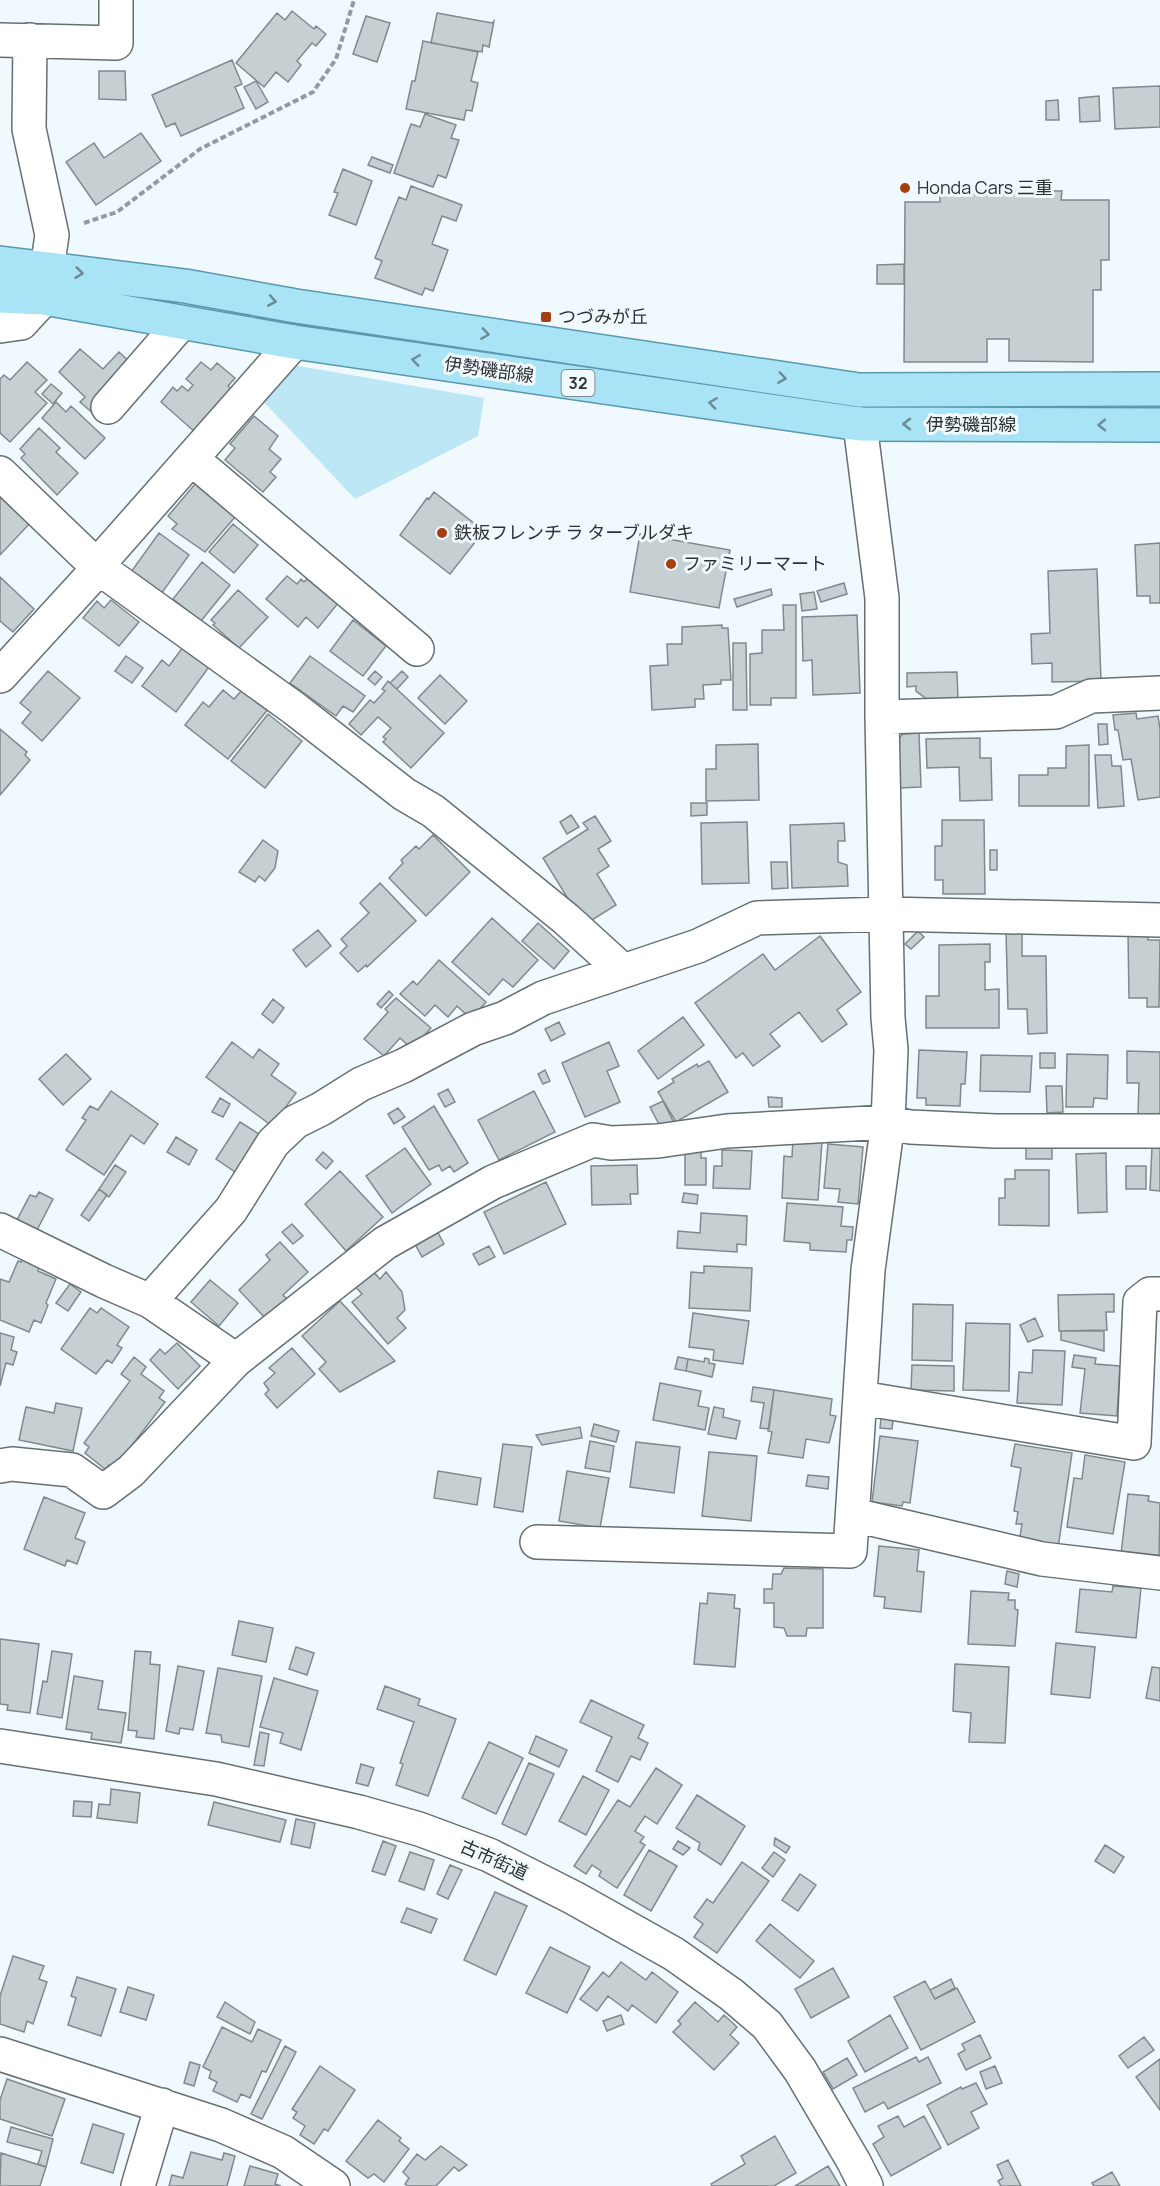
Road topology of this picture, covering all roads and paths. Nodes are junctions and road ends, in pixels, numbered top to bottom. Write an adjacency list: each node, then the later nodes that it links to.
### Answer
1 (116, 0): 3 (street)
2 (354, 0): 4 (path)
3 (15, 40): 4 (street)
4 (52, 235): 6 (street)
5 (0, 263): 6 (main road, 伊勢磯部線 / 32)
6 (45, 283): 7 (main road, 伊勢磯部線 / 32); 8 (main road, 伊勢磯部線 / 32); 9 (street); 11 (main road, 伊勢磯部線 / 32, one-way to 11)
7 (0, 296)
8 (181, 323): 10 (main road, 伊勢磯部線 / 32); 12 (street)
9 (0, 326)
10 (294, 342): 13 (main road, 伊勢磯部線 / 32, one-way to 10); 15 (street)
11 (1160, 388)
12 (108, 408)
13 (860, 424): 14 (main road, 伊勢磯部線 / 32, one-way to 13); 21 (street)
14 (1160, 425)
15 (192, 459): 17 (street); 18 (street)
16 (0, 473): 17 (street)
17 (99, 568): 19 (street); 24 (street)
18 (417, 649)
19 (0, 676)
20 (1160, 693): 21 (street)
21 (882, 717): 22 (street)
22 (886, 914): 23 (street); 24 (street); 25 (street)
23 (1160, 920)
24 (622, 970): 29 (street)
25 (888, 1122): 26 (street); 30 (street); 31 (street)
26 (1160, 1131)
27 (0, 1230): 29 (street)
28 (1160, 1294): 31 (street)
29 (150, 1301): 30 (street)
30 (236, 1360): 32 (street)
31 (861, 1398): 33 (street)
32 (0, 1466)
33 (854, 1515): 34 (street); 35 (street)
34 (537, 1542)
35 (1160, 1573)
36 (0, 1746): 41 (street, 古市街道)
37 (0, 2054): 38 (street)
38 (162, 2105): 39 (street); 40 (street)
39 (330, 2185)
40 (138, 2186)
41 (866, 2186)

